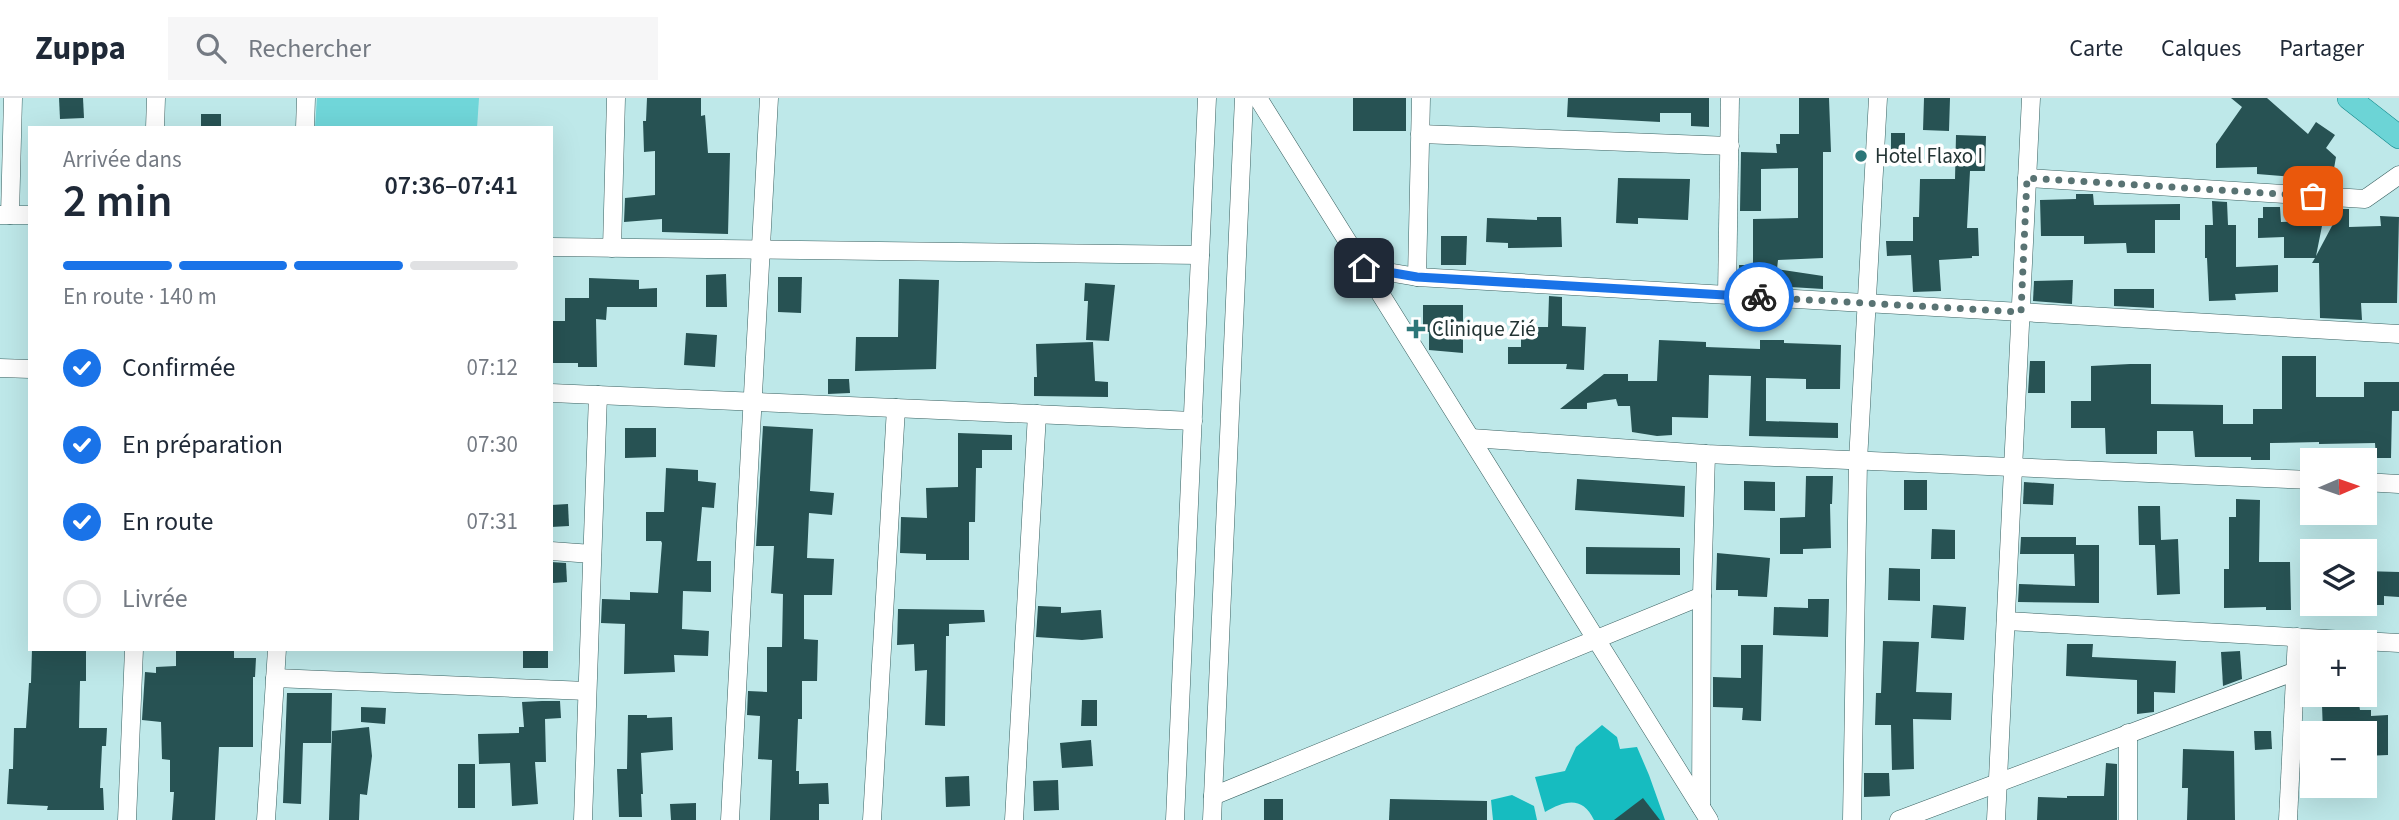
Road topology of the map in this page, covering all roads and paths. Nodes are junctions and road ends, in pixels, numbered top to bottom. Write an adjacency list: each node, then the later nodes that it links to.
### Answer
1 (13, 98): 21 (street)
2 (156, 98): 14 (street)
3 (306, 98): 15 (street)
4 (615, 98): 24 (street)
5 (769, 98): 25 (street)
6 (1207, 98): 26 (street)
7 (1244, 98): 66 (street)
8 (1258, 98): 27 (street)
9 (1421, 98): 16 (street)
10 (1730, 98): 18 (street)
11 (1878, 98): 30 (street)
12 (2031, 98): 20 (street)
13 (2349, 98): 17 (main road)
14 (155, 126)
15 (305, 126)
16 (1420, 134): 18 (street); 28 (street)
17 (2399, 137)
18 (1730, 146): 29 (street)
19 (2399, 174): 20 (street)
20 (2027, 178): 31 (street)
21 (5, 215): 22 (street)
22 (28, 215)
23 (553, 247): 24 (street)
24 (612, 248): 25 (street)
25 (761, 250): 26 (street); 37 (street)
26 (1200, 255): 40 (street)
27 (1364, 268): 28 (street); 41 (street)
28 (1417, 277): 29 (street)
29 (1727, 295): 30 (street)
30 (1867, 303): 31 (street); 43 (street)
31 (2021, 312): 32 (street); 44 (street)
32 (2399, 334)
33 (0, 368): 34 (street)
34 (28, 369)
35 (553, 393): 36 (street)
36 (598, 395): 37 (street); 49 (street)
37 (752, 401): 38 (street); 71 (street)
38 (897, 408): 39 (street); 72 (street)
39 (1037, 414): 40 (street); 73 (street)
40 (1193, 421): 74 (street)
41 (1471, 438): 42 (street); 54 (street)
42 (1706, 454): 43 (street); 50 (street)
43 (1858, 461): 44 (street); 76 (street)
44 (2014, 467): 45 (street); 51 (street)
45 (2300, 479)
46 (2377, 483): 47 (street)
47 (2399, 484)
48 (553, 551): 49 (street)
49 (592, 554): 62 (street)
50 (1702, 596): 54 (street); 67 (street)
51 (2006, 621): 52 (street); 65 (street)
52 (2297, 637): 53 (street); 59 (street)
53 (2300, 637)
54 (1595, 638): 66 (street); 67 (street)
55 (2377, 642): 56 (street)
56 (2399, 643)
57 (134, 651): 68 (street)
58 (277, 651): 61 (street)
59 (2300, 652)
60 (2300, 669): 64 (street)
61 (275, 678): 62 (street); 69 (street)
62 (587, 691): 70 (street)
63 (2300, 698): 80 (street)
64 (2128, 733): 65 (street); 79 (street)
65 (1998, 783): 77 (street); 78 (street)
66 (1213, 796): 75 (street)
67 (1705, 814)
68 (127, 820)
69 (266, 820)
70 (583, 820)
71 (730, 820)
72 (872, 820)
73 (1014, 820)
74 (1175, 820)
75 (1212, 820)
76 (1852, 820)
77 (1899, 820)
78 (1996, 820)
79 (2128, 820)
80 (2288, 820)

